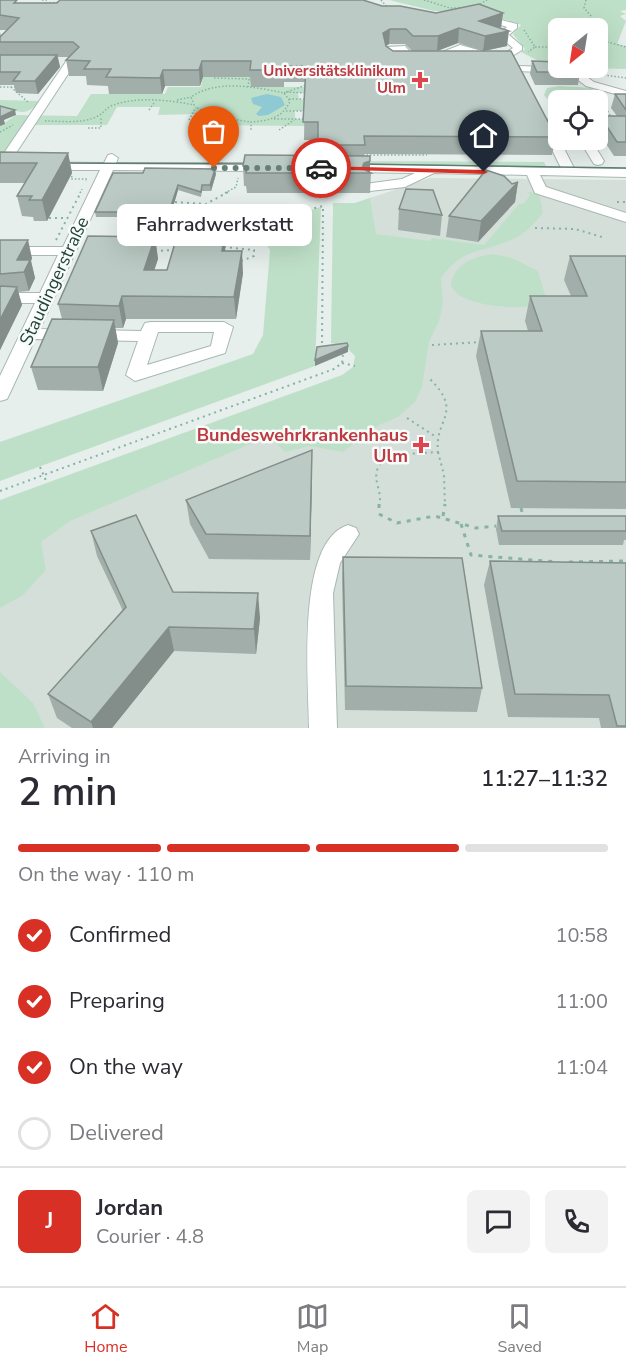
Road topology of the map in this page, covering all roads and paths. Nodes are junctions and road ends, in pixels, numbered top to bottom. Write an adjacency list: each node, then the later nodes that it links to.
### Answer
1 (42, 0): 2 (path)
2 (48, 0)
3 (57, 0): 7 (path)
4 (381, 0): 11 (path)
5 (487, 0): 9 (path)
6 (586, 0): 13 (path)
7 (65, 1): 8 (path)
8 (36, 4)
9 (476, 6)
10 (450, 8): 12 (path)
11 (393, 9)
12 (447, 12)
13 (590, 13): 15 (path)
14 (467, 14): 22 (street)
15 (590, 18)
16 (608, 42): 19 (path)
17 (535, 47): 18 (path)
18 (548, 47)
19 (626, 47)
20 (434, 57): 22 (street); 22 (street); 22 (street)
21 (68, 62): 58 (street)
22 (515, 65): 23 (street)
23 (548, 69)
24 (608, 76): 26 (path)
25 (583, 78): 29 (street)
26 (626, 78)
27 (16, 85): 31 (path)
28 (314, 86): 38 (path)
29 (597, 86): 40 (street); 54 (path)
30 (0, 87): 31 (path)
31 (4, 87): 32 (path)
32 (11, 87): 33 (path); 47 (path)
33 (21, 87)
34 (196, 87): 37 (path)
35 (215, 87): 36 (path); 36 (path); 37 (path)
36 (248, 87): 38 (path)
37 (199, 91): 41 (path)
38 (285, 93): 39 (path); 42 (path)
39 (314, 93)
40 (626, 94)
41 (191, 97): 44 (path); 46 (path)
42 (289, 99): 43 (path); 51 (path)
43 (313, 99)
44 (174, 100): 45 (path); 46 (path)
45 (154, 103): 50 (path); 53 (path)
46 (194, 105): 48 (path)
47 (32, 106)
48 (197, 108): 59 (path); 61 (path)
49 (538, 108): 62 (street)
50 (149, 110)
51 (284, 111): 52 (path); 55 (path)
52 (313, 111)
53 (101, 116): 58 (path); 63 (path)
54 (616, 118)
55 (273, 119): 56 (path); 61 (path)
56 (297, 119): 57 (path); 65 (path)
57 (305, 119)
58 (30, 120): 70 (street)
59 (189, 120)
60 (3, 122): 66 (path)
61 (251, 122): 64 (path)
62 (548, 124)
63 (88, 128)
64 (251, 130)
65 (279, 130)
66 (0, 132)
67 (560, 150): 74 (street)
68 (357, 155): 69 (path)
69 (427, 156)
70 (2, 160): 71 (street)
71 (110, 162): 73 (street); 92 (street, Staudingerstraße)
72 (626, 162): 74 (street)
73 (282, 163)
74 (567, 167): 75 (street); 79 (street); 80 (street)
75 (416, 169): 76 (street); 76 (street)
76 (434, 169): 80 (street)
77 (239, 170): 81 (path)
78 (75, 171): 85 (path)
79 (626, 172)
80 (533, 173): 82 (street)
81 (166, 202)
82 (582, 205): 83 (street); 86 (street)
83 (554, 206)
84 (49, 218): 85 (path)
85 (67, 218): 92 (path)
86 (626, 218)
87 (535, 228): 88 (path)
88 (602, 237)
89 (220, 247): 94 (path)
90 (177, 250): 93 (path)
91 (0, 251): 92 (street)
92 (59, 251): 96 (street, Staudingerstraße)
93 (146, 251)
94 (241, 261)
95 (0, 298): 96 (street)
96 (45, 298): 97 (street, Staudingerstraße)
97 (28, 334): 98 (street); 104 (street, Staudingerstraße)
98 (148, 336): 98 (street)
99 (482, 342): 100 (path)
100 (432, 345)
101 (342, 363): 102 (path)
102 (355, 366)
103 (430, 379): 106 (path)
104 (0, 395)
105 (406, 417): 106 (path)
106 (436, 437): 107 (path)
107 (438, 452): 111 (path); 111 (path)
108 (40, 467): 109 (path, bridge)
109 (47, 483)
110 (521, 508): 112 (path)
111 (443, 516): 115 (path)
112 (523, 516): 113 (path); 114 (path)
113 (534, 516)
114 (519, 523)
115 (461, 524): 116 (path); 118 (path)
116 (504, 526)
117 (348, 534): 119 (street)
118 (626, 561)
119 (323, 728)

